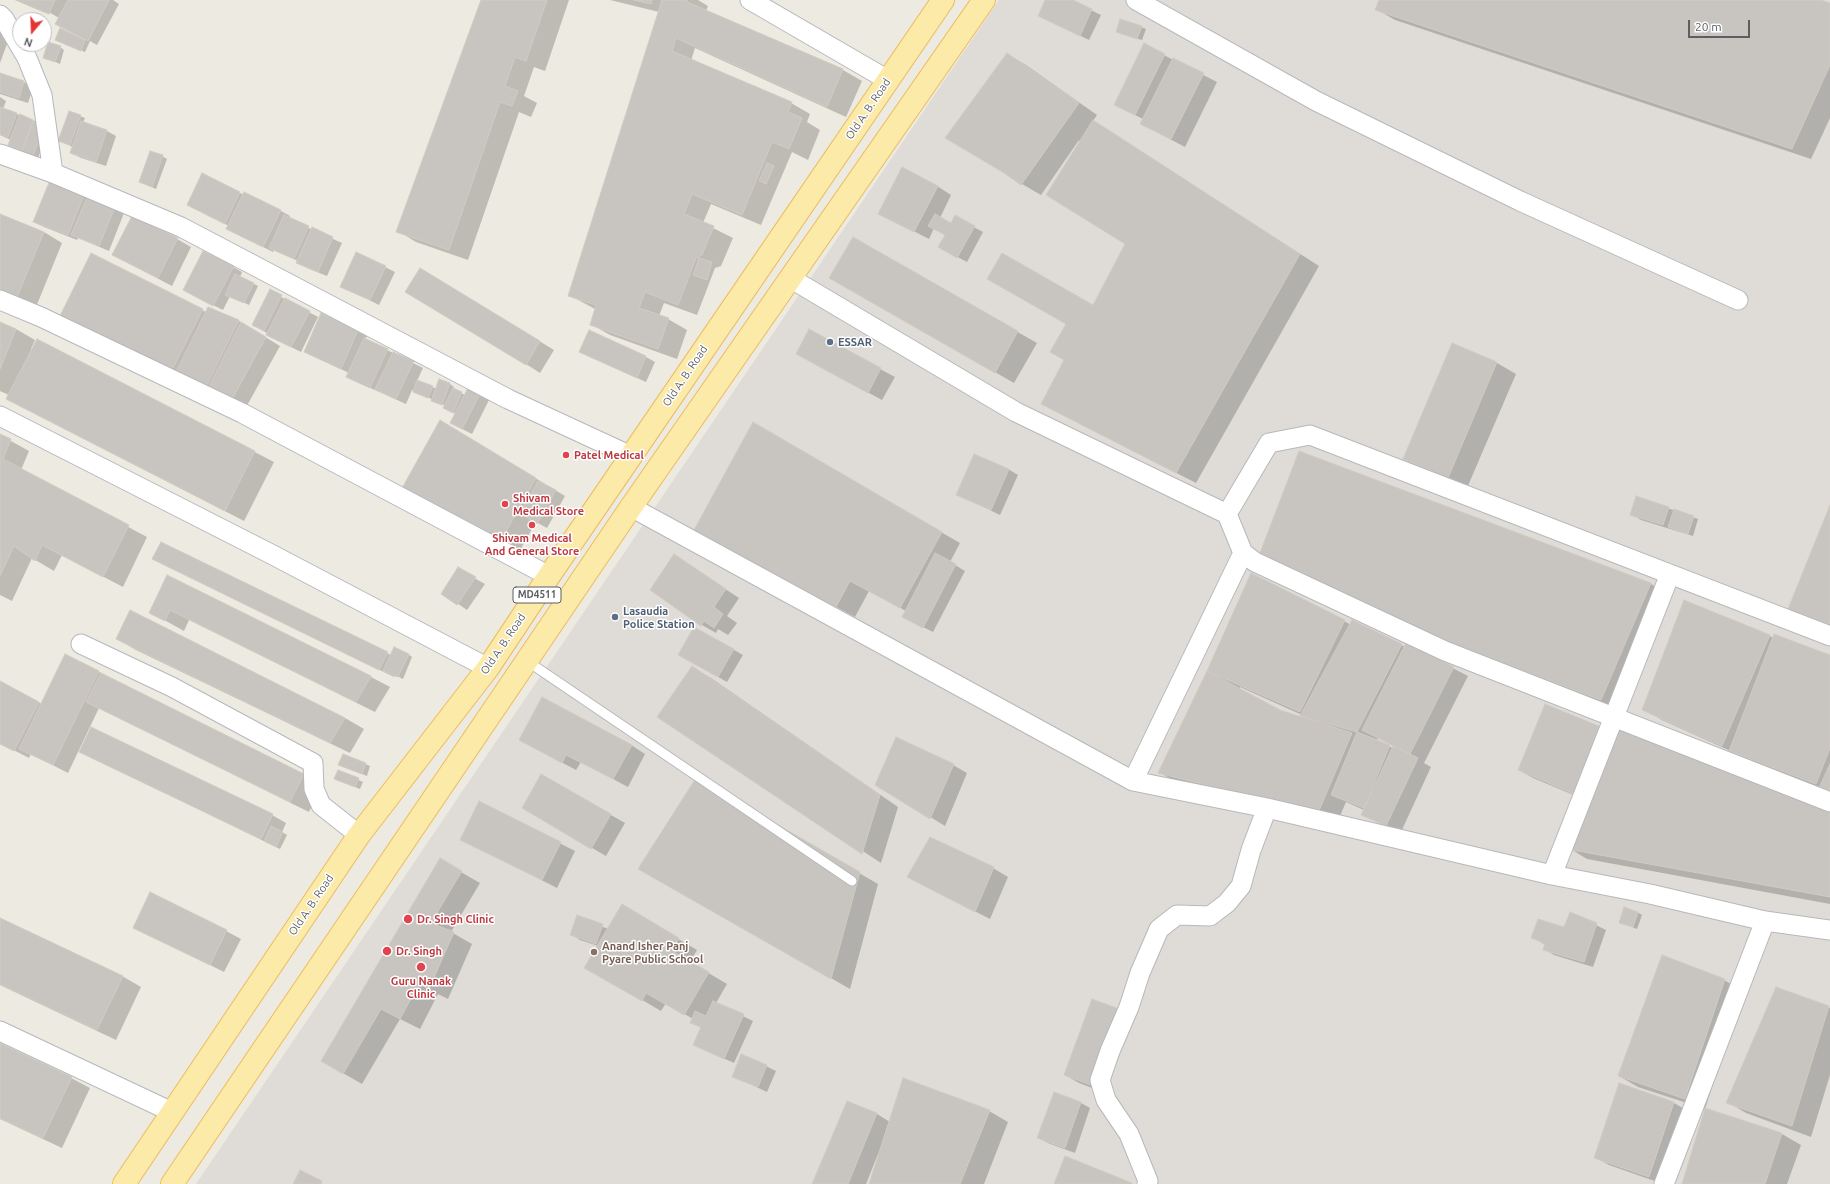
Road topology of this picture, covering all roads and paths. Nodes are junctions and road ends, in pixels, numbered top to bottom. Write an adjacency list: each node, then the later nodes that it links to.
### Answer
1 (750, 0): 6 (street)
2 (943, 0): 6 (main road, Old A. B. Road / MD4511)
3 (984, 0): 9 (main road, MD4511)
4 (1136, 0): 11 (street)
5 (0, 15): 8 (street)
6 (888, 80): 13 (main road, Old A. B. Road / MD4511)
7 (0, 154): 8 (street)
8 (53, 173): 13 (street)
9 (790, 278): 14 (main road, MD4511); 15 (street)
10 (0, 300): 18 (street)
11 (1738, 300)
12 (0, 416): 22 (street)
13 (631, 456): 18 (main road, Old A. B. Road / MD4511)
14 (631, 508): 21 (main road, MD4511); 24 (street)
15 (1227, 514): 16 (street); 17 (street)
16 (1243, 553): 23 (street); 24 (street)
17 (1670, 574): 19 (street); 23 (street)
18 (549, 576): 22 (main road, Old A. B. Road / MD4511)
19 (1830, 636)
20 (81, 644): 27 (street)
21 (527, 661): 29 (lane); 35 (main road, MD4511)
22 (488, 668): 27 (main road, Old A. B. Road / MD4511)
23 (1615, 717): 25 (street); 28 (street)
24 (1133, 781): 26 (street)
25 (1830, 802)
26 (1267, 808): 28 (street); 36 (street)
27 (359, 835): 33 (main road, Old A. B. Road / MD4511)
28 (1552, 875): 30 (street)
29 (852, 881)
30 (1765, 921): 31 (street); 37 (street)
31 (1830, 930)
32 (0, 1031): 33 (street)
33 (172, 1112): 34 (main road, Old A. B. Road / MD4511)
34 (124, 1184)
35 (172, 1184)
36 (1147, 1184)
37 (1664, 1184)

